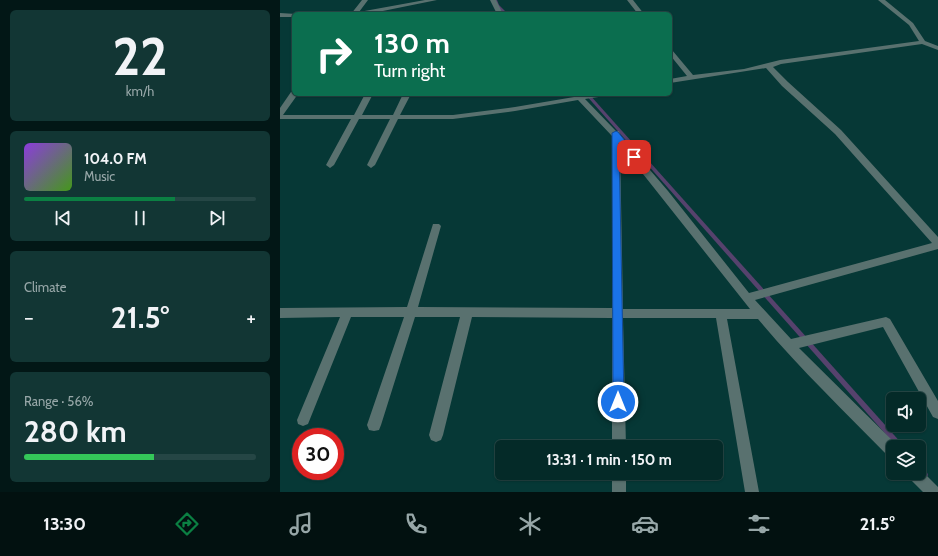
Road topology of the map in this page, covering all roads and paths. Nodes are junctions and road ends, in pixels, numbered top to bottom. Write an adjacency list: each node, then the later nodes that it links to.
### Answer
1 (365, 0): 6 (street)
2 (434, 0): 7 (street)
3 (493, 0): 8 (street)
4 (630, 0): 9 (street)
5 (881, 0): 12 (street)
6 (356, 12)
7 (369, 12)
8 (499, 12)
9 (639, 12)
10 (280, 15): 11 (street)
11 (292, 15)
12 (923, 42): 13 (street); 15 (street)
13 (938, 48)
14 (672, 53): 16 (street)
15 (768, 66): 16 (street); 30 (street)
16 (691, 77): 17 (street)
17 (672, 81)
18 (293, 96): 22 (street)
19 (368, 96): 23 (street)
20 (406, 96): 25 (street)
21 (578, 96): 25 (street); 26 (street)
22 (280, 113)
23 (357, 116): 24 (street); 25 (street); 28 (street)
24 (280, 117)
25 (395, 117): 27 (street)
26 (616, 133): 31 (street); 36 (street)
27 (371, 165)
28 (330, 166)
29 (436, 226): 32 (street)
30 (938, 244): 31 (street)
31 (747, 298): 38 (street)
32 (411, 312): 34 (street); 35 (street); 42 (street)
33 (280, 313): 34 (street)
34 (348, 313): 41 (street)
35 (467, 313): 36 (street); 43 (street)
36 (618, 314): 37 (street); 44 (street)
37 (721, 314): 38 (street); 49 (street)
38 (761, 314): 39 (street)
39 (788, 345): 40 (street); 45 (street)
40 (938, 413)
41 (303, 420)
42 (374, 425)
43 (436, 435)
44 (619, 440)
45 (886, 444)
46 (619, 480): 48 (street)
47 (921, 480): 50 (street)
48 (619, 492)
49 (752, 492)
50 (933, 492)

